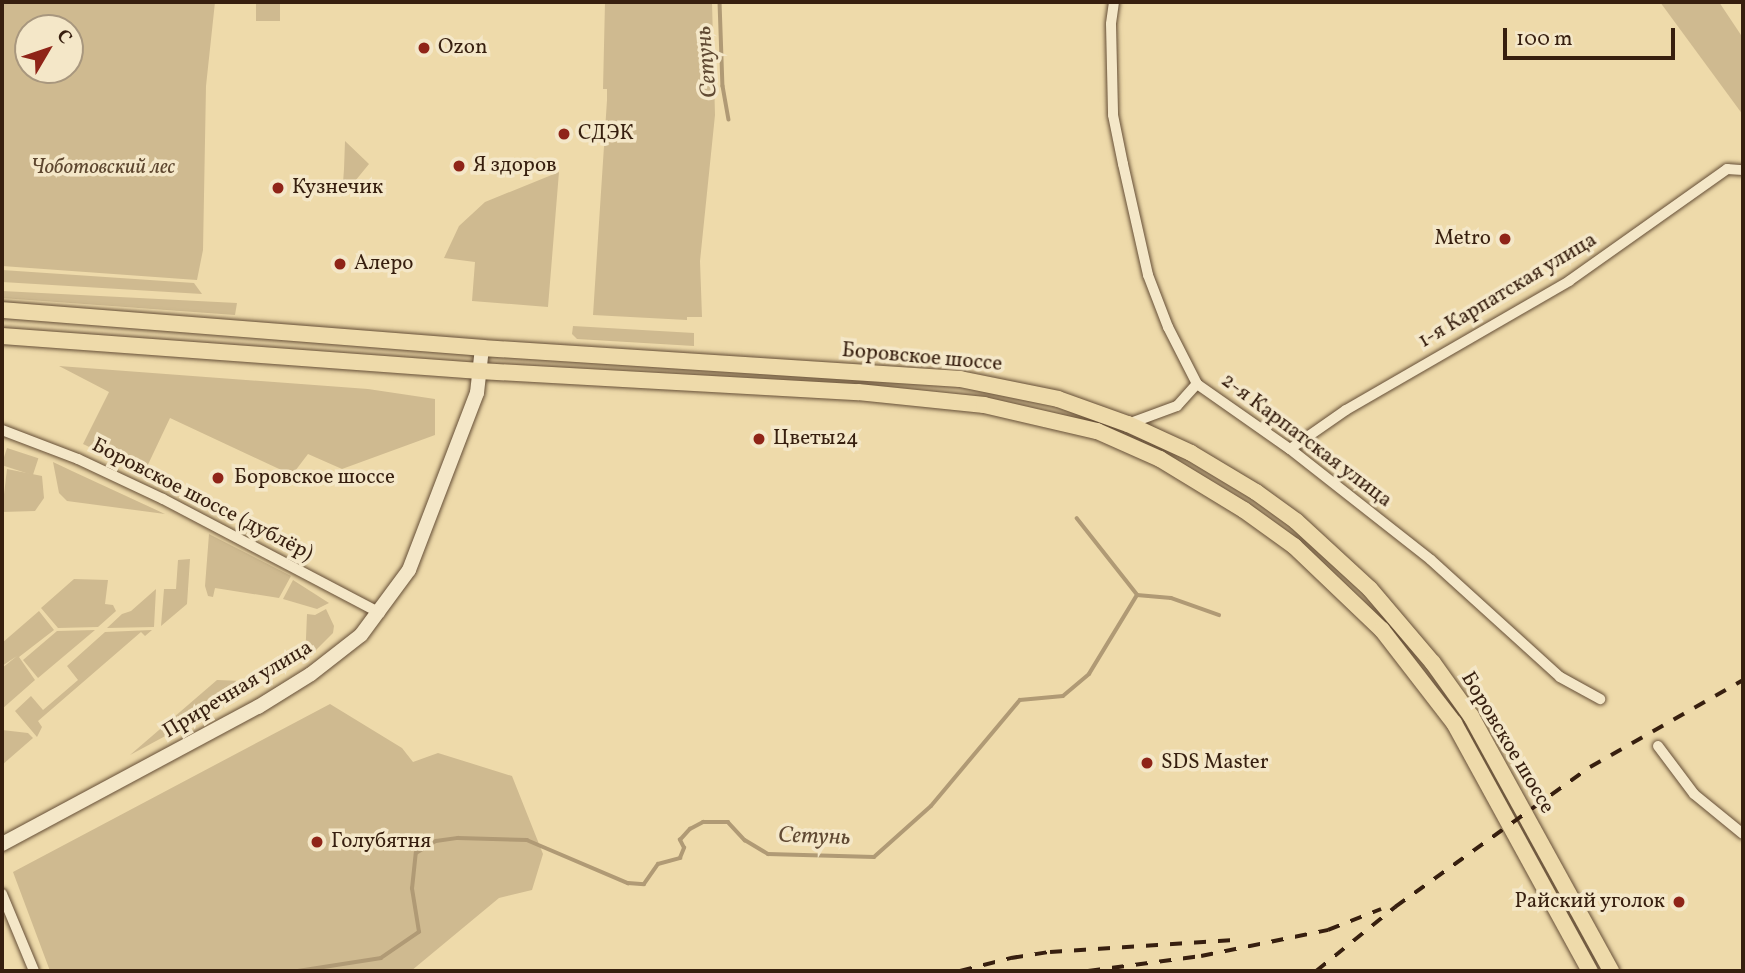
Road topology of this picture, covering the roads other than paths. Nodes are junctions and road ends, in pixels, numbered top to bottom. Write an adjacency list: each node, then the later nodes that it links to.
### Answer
1 (1114, 2): 7 (street, 2-я Карпатская улица)
2 (1743, 170): 10 (street, 1-я Карпатская улица)
3 (2, 310): 5 (main road, Боровское шоссе)
4 (2, 336): 6 (main road, Боровское шоссе)
5 (482, 348): 6 (street, Приречная улица); 8 (main road, Боровское шоссе)
6 (480, 371): 11 (street, Приречная улица); 18 (main road, Боровское шоссе)
7 (1197, 384): 8 (street); 10 (street, 2-я Карпатская улица)
8 (1128, 424): 19 (main road, Боровское шоссе)
9 (2, 430): 11 (street, Боровское шоссе (дублёр))
10 (1290, 449): 12 (street, 2-я Карпатская улица)
11 (380, 613): 15 (street, Приречная улица)
12 (1600, 699)
13 (1658, 746): 14 (street)
14 (1743, 834)
15 (2, 844)
16 (2, 894): 17 (street)
17 (34, 971)
18 (1590, 971)
19 (1611, 971)

